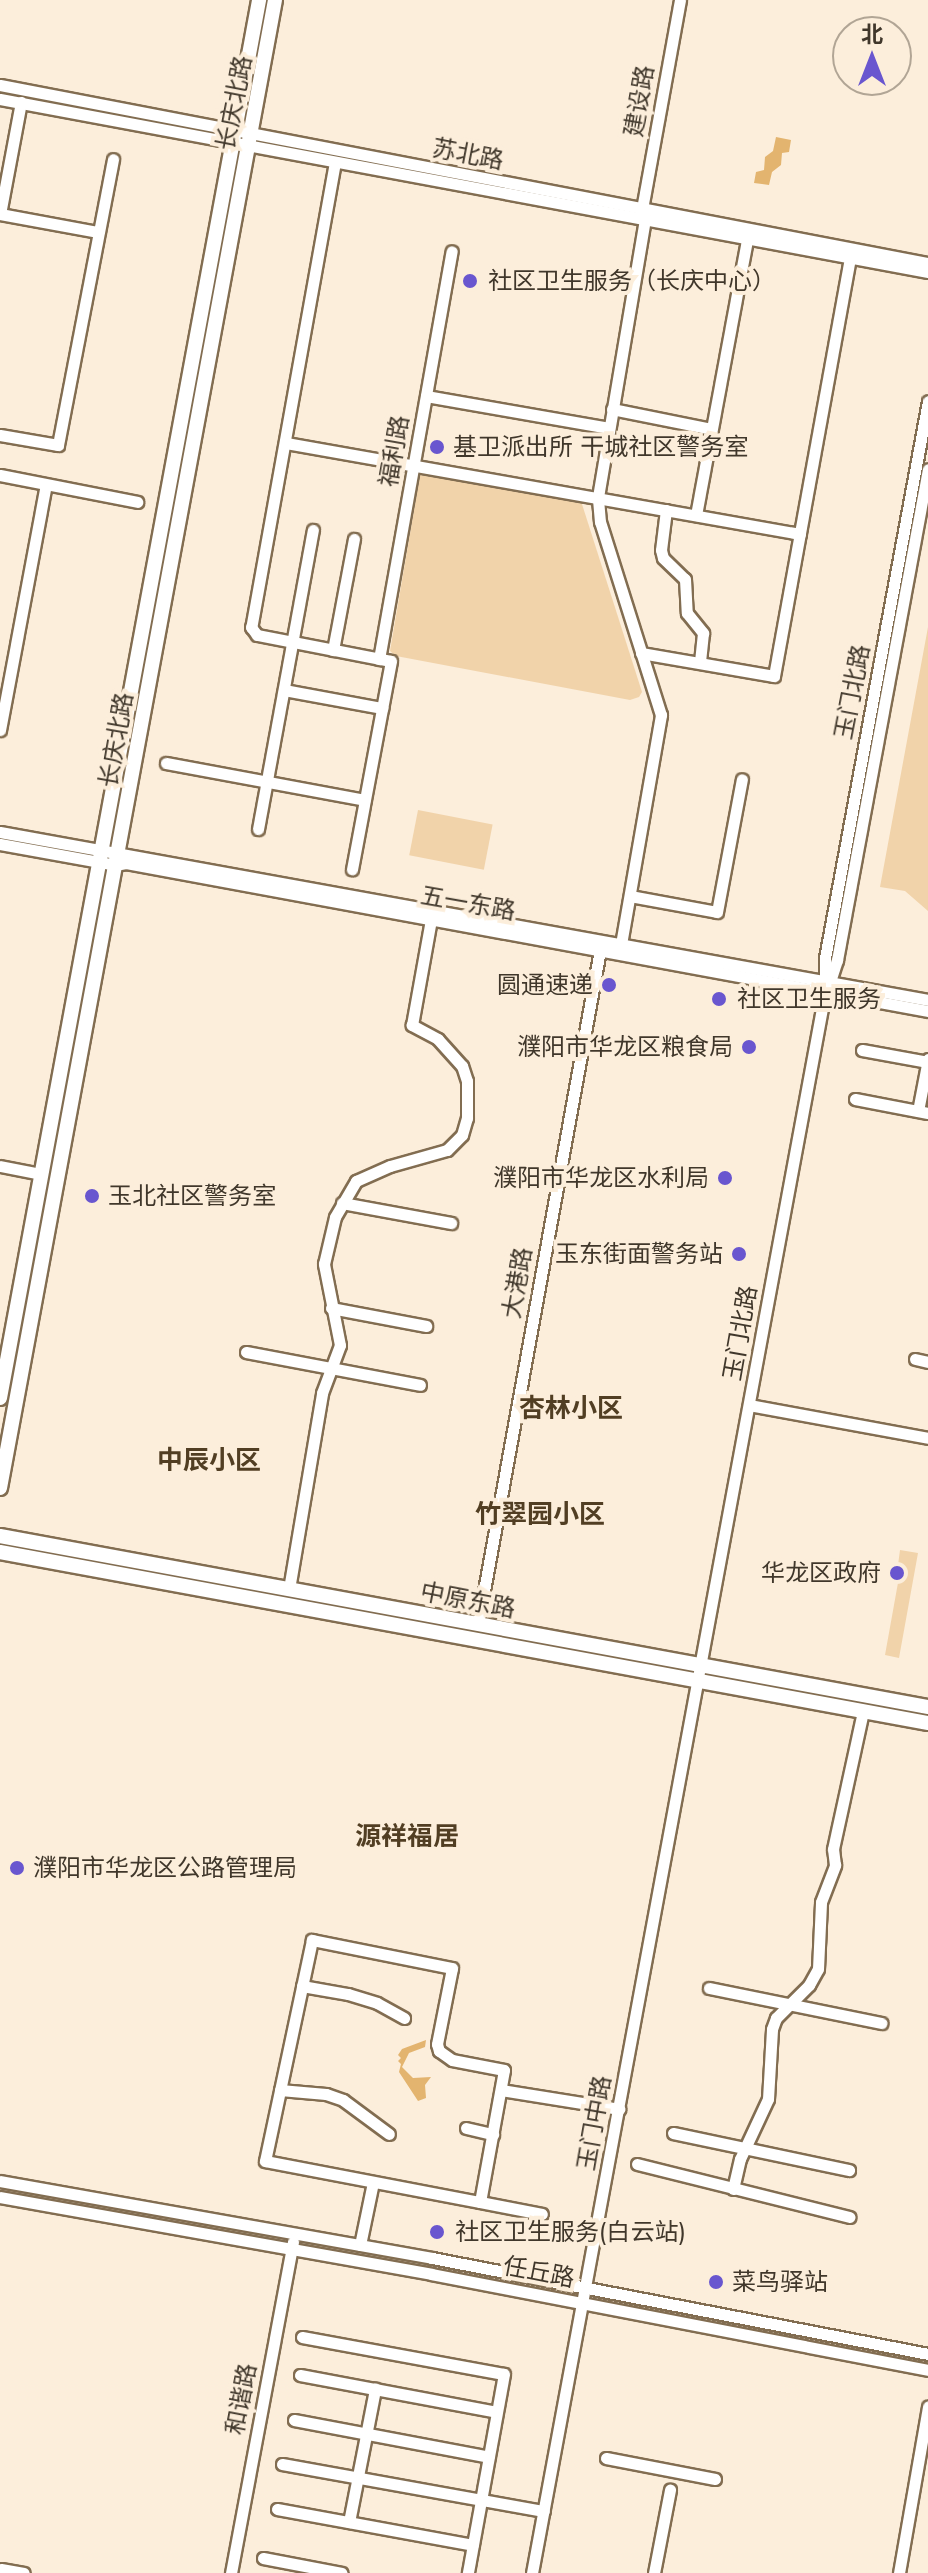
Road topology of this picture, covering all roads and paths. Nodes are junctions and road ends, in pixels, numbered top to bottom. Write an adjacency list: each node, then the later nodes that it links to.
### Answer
1 (259, 0): 7 (main road, 长庆北路)
2 (275, 0): 8 (main road, 长庆北路)
3 (680, 0): 11 (street, 建设路)
4 (0, 85): 7 (street, 苏北路)
5 (0, 99): 6 (street, 苏北路)
6 (21, 102): 7 (street, 苏北路); 12 (street)
7 (234, 137): 8 (street, 苏北路); 51 (main road, 长庆北路)
8 (249, 140): 10 (street, 苏北路); 11 (street, 苏北路); 52 (main road, 长庆北路)
9 (113, 159): 12 (street)
10 (335, 162): 11 (street, 苏北路); 24 (street)
11 (643, 214): 13 (street, 苏北路); 16 (street, 苏北路); 20 (street, 建设路)
12 (98, 232): 23 (street)
13 (747, 239): 15 (street, 苏北路); 22 (street)
14 (452, 251): 18 (street, 福利路)
15 (850, 258): 17 (street, 苏北路); 34 (street)
16 (928, 263)
17 (928, 272)
18 (426, 396): 21 (street); 25 (street, 福利路)
19 (928, 401): 58 (street, 玉门北路)
20 (612, 409): 21 (street, 建设路); 22 (street)
21 (609, 428): 29 (street, 建设路)
22 (711, 429): 32 (street)
23 (0, 435)
24 (286, 443): 25 (street); 36 (street)
25 (414, 467): 29 (street); 39 (street, 福利路)
26 (928, 469): 58 (street, 玉门北路)
27 (0, 475): 28 (street)
28 (46, 485): 30 (street); 43 (street)
29 (598, 497): 31 (street); 38 (street, 建设路)
30 (137, 502)
31 (666, 510): 32 (street); 40 (street)
32 (696, 515): 34 (street)
33 (313, 530): 36 (street)
34 (800, 534): 40 (street)
35 (354, 539): 37 (street)
36 (293, 642): 37 (street); 41 (street)
37 (333, 650): 39 (street)
38 (641, 653): 40 (street); 54 (street, 建设路)
39 (379, 659): 42 (street)
40 (700, 663)
41 (284, 690): 42 (street); 46 (street)
42 (382, 708): 47 (street)
43 (0, 730)
44 (166, 763): 46 (street)
45 (742, 779): 54 (street)
46 (267, 781): 47 (street); 48 (street)
47 (365, 800): 53 (street)
48 (258, 829)
49 (0, 832): 51 (street, 五一东路)
50 (0, 844): 51 (street, 五一东路)
51 (100, 856): 52 (street, 五一东路); 66 (main road, 长庆北路)
52 (116, 859): 55 (street, 五一东路); 56 (street, 五一东路); 79 (main road, 长庆北路)
53 (352, 869)
54 (630, 896): 56 (street, 建设路)
55 (431, 919): 57 (street, 五一东路); 67 (street)
56 (621, 949): 57 (street, 五一东路); 58 (street, 五一东路)
57 (600, 950): 83 (street, 大港路)
58 (826, 985): 59 (street, 五一东路); 60 (street, 五一东路); 77 (street, 玉门北路)
59 (928, 1000)
60 (928, 1011)
61 (862, 1050): 62 (street)
62 (928, 1061): 64 (street)
63 (855, 1099): 64 (street)
64 (923, 1112)
65 (0, 1166): 66 (street)
66 (41, 1174): 76 (main road, 长庆北路)
67 (342, 1203): 68 (street); 69 (street)
68 (451, 1223)
69 (331, 1308): 70 (street); 74 (street)
70 (426, 1326)
71 (246, 1352): 74 (street)
72 (915, 1359): 73 (street)
73 (928, 1362)
74 (331, 1368): 75 (street); 82 (street)
75 (420, 1385)
76 (0, 1398)
77 (749, 1405): 78 (street); 84 (street, 玉门北路)
78 (928, 1438)
79 (0, 1488)
80 (0, 1536): 82 (main road, 中原东路)
81 (0, 1552): 85 (main road, 中原东路)
82 (289, 1589): 83 (main road, 中原东路)
83 (478, 1624): 84 (main road, 中原东路)
84 (700, 1666): 85 (street, 玉门北路); 86 (main road, 中原东路)
85 (697, 1681): 87 (main road, 中原东路); 96 (street, 玉门中路)
86 (928, 1707)
87 (863, 1711): 88 (main road, 中原东路); 91 (street)
88 (928, 1723)
89 (302, 1986): 92 (street); 94 (street); 95 (street)
90 (709, 1988): 91 (street)
91 (789, 2005): 93 (street); 101 (street)
92 (404, 2018)
93 (881, 2023)
94 (280, 2090): 99 (street); 105 (street)
95 (501, 2090): 96 (street); 100 (street)
96 (619, 2109): 114 (street, 玉门中路)
97 (466, 2128): 100 (street)
98 (673, 2133): 101 (street)
99 (389, 2134)
100 (493, 2134): 108 (street)
101 (746, 2148): 103 (street); 106 (street)
102 (637, 2164): 106 (street)
103 (849, 2170)
104 (0, 2181): 111 (street, 任丘路)
105 (373, 2182): 108 (street); 112 (street)
106 (733, 2189): 110 (street)
107 (0, 2197): 113 (street, 任丘路)
108 (480, 2202): 109 (street)
109 (542, 2214)
110 (849, 2217)
111 (295, 2234): 112 (street, 任丘路); 113 (street, 和谐路)
112 (360, 2245): 114 (street, 任丘路)
113 (292, 2249): 115 (street, 任丘路); 139 (street, 和谐路)
114 (585, 2289): 115 (street, 玉门中路); 117 (street, 任丘路)
115 (582, 2302): 118 (street, 任丘路); 133 (street, 玉门中路)
116 (302, 2337): 122 (street)
117 (928, 2354)
118 (928, 2370)
119 (300, 2375): 120 (street)
120 (375, 2389): 122 (street); 124 (street)
121 (928, 2407): 144 (street)
122 (497, 2412): 125 (street)
123 (294, 2420): 124 (street)
124 (366, 2434): 125 (street); 128 (street)
125 (489, 2457): 131 (street)
126 (606, 2458): 129 (street)
127 (282, 2464): 128 (street)
128 (357, 2478): 131 (street); 134 (street)
129 (715, 2479)
130 (670, 2490): 143 (street)
131 (481, 2500): 133 (street); 135 (street)
132 (277, 2509): 134 (street)
133 (544, 2511): 142 (street, 玉门中路)
134 (349, 2522): 135 (street)
135 (473, 2545): 141 (street)
136 (263, 2558): 140 (street)
137 (1, 2569): 138 (street)
138 (24, 2573)
139 (231, 2573)
140 (342, 2573)
141 (468, 2573)
142 (532, 2573)
143 (654, 2573)
144 (899, 2573)

